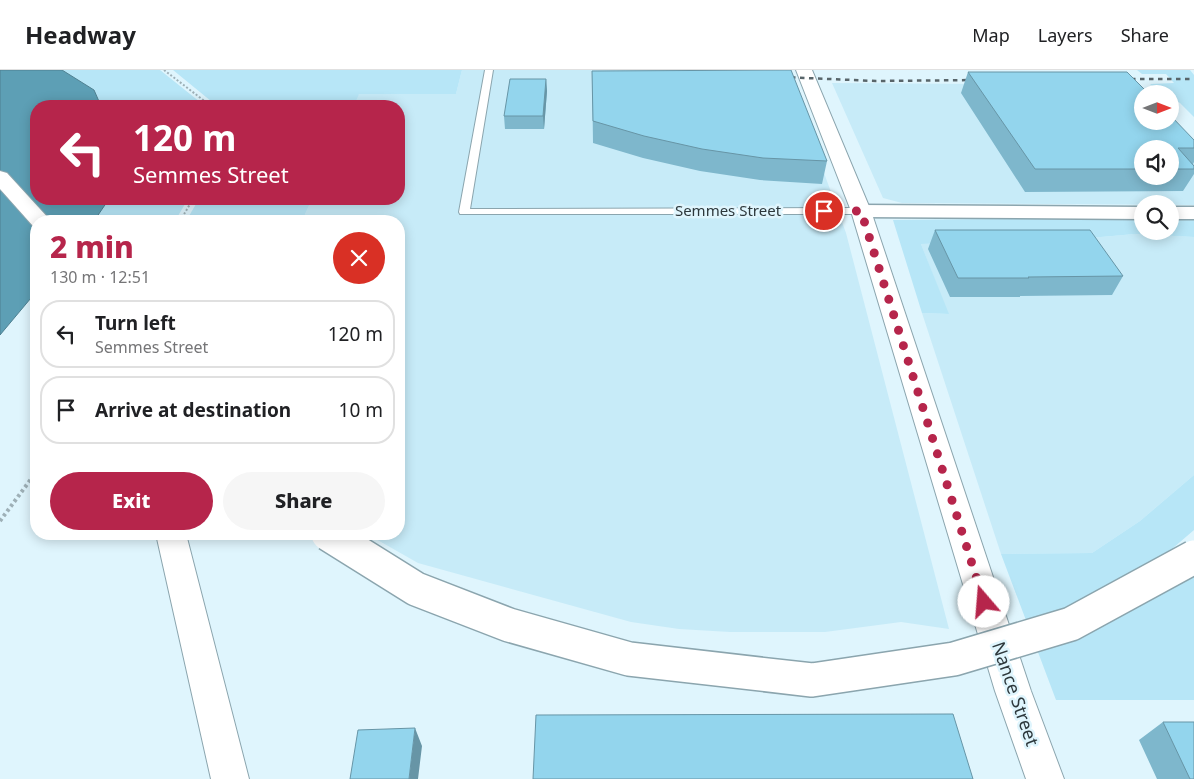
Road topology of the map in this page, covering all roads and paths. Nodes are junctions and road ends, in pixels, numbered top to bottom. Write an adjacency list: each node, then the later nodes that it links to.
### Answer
1 (164, 70): 4 (path)
2 (489, 70): 7 (lane, Semmes Street)
3 (804, 70): 7 (main road, Nance Street)
4 (203, 100)
5 (0, 177): 6 (main road)
6 (21, 200): 11 (main road); 12 (main road)
7 (861, 211): 8 (street, Semmes Street); 19 (main road, Nance Street)
8 (1134, 213)
9 (1179, 213): 10 (street)
10 (1194, 213)
11 (35, 215)
12 (30, 216)
13 (30, 480): 14 (path)
14 (0, 521)
15 (172, 540): 18 (main road)
16 (338, 540): 17 (main road, bridge)
17 (1194, 557)
18 (230, 779)
19 (1045, 779)

